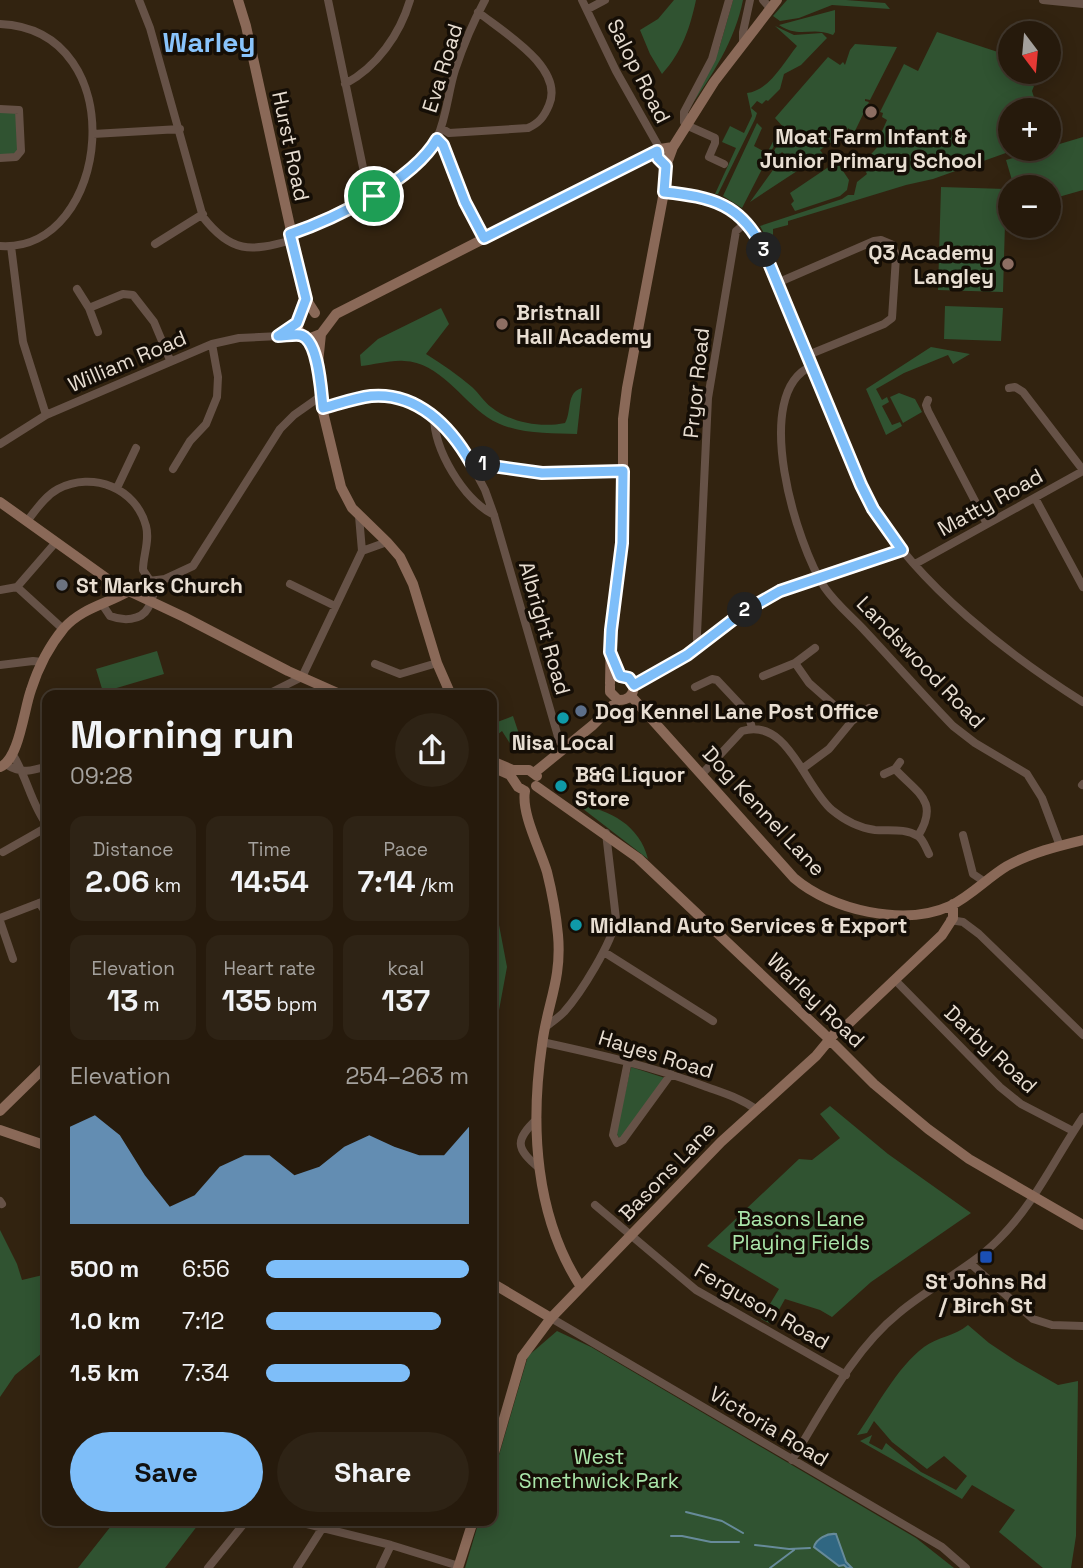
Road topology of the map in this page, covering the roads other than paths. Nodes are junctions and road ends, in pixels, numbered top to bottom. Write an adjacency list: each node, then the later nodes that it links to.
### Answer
1 (138, 0): 20 (street)
2 (238, 0): 32 (street, Hurst Road)
3 (328, 0): 17 (street)
4 (410, 0): 17 (street)
5 (485, 0): 14 (street, Eva Road)
6 (582, 0): 13 (street, Salop Road)
7 (604, 0): 13 (street, Salop Road)
8 (729, 0): 19 (street)
9 (750, 0): 16 (street)
10 (1043, 0): 12 (street)
11 (770, 3): 16 (street)
12 (1083, 4)
13 (588, 9): 25 (street, Salop Road)
14 (478, 12): 21 (street, Eva Road); 21 (street)
15 (0, 24): 22 (street)
16 (743, 43): 19 (street)
17 (345, 84): 29 (street)
18 (0, 109): 26 (street)
19 (686, 125): 24 (street); 27 (street)
20 (180, 129): 22 (street); 30 (street)
21 (445, 131): 23 (street, Eva Road)
22 (93, 134): 36 (street)
23 (440, 142): 29 (street, Eva Road); 33 (street)
24 (673, 147): 25 (street); 25 (street)
25 (661, 156): 28 (street); 33 (street)
26 (0, 158)
27 (724, 164)
28 (664, 192): 31 (street); 62 (street)
29 (374, 196): 32 (street, Eva Road)
30 (203, 215): 32 (street, Eva Road); 34 (street)
31 (747, 222): 37 (street); 90 (street, Pryor Road)
32 (291, 237): 39 (street, Hurst Road)
33 (484, 238): 42 (street)
34 (155, 244)
35 (0, 246): 36 (street)
36 (11, 247): 55 (street)
37 (777, 283): 47 (street); 47 (street)
38 (77, 289): 40 (street)
39 (306, 299): 41 (street); 42 (street, Hurst Road)
40 (89, 308): 43 (street); 48 (street)
41 (299, 320): 42 (street); 44 (street); 45 (street)
42 (320, 322): 45 (street); 49 (street)
43 (98, 332)
44 (278, 336): 45 (street, William Road); 46 (street, William Road)
45 (304, 337): 49 (street)
46 (212, 344): 48 (street, William Road); 61 (street)
47 (808, 355): 50 (street)
48 (170, 360): 55 (street, William Road)
49 (318, 363): 52 (street)
50 (812, 366): 73 (street); 76 (street, Landswood Road)
51 (1009, 388): 63 (street)
52 (321, 396): 54 (street); 56 (street)
53 (928, 400): 70 (street)
54 (323, 410): 56 (street, Albright Road); 57 (street, Albright Road); 68 (street)
55 (46, 415): 58 (street, William Road)
56 (294, 415): 77 (street)
57 (434, 416): 60 (street, Albright Road); 67 (street)
58 (0, 444)
59 (136, 448): 64 (street)
60 (471, 463): 62 (street); 67 (street, Albright Road)
61 (184, 469)
62 (623, 471): 92 (street)
63 (1083, 471): 65 (street, Matty Road)
64 (117, 488): 69 (street); 78 (street)
65 (1035, 498): 70 (street, Matty Road); 82 (street)
66 (0, 502): 69 (street)
67 (494, 515): 117 (street, Albright Road)
68 (359, 516): 72 (street); 74 (street)
69 (27, 521): 71 (street)
70 (987, 524): 75 (street, Matty Road)
71 (55, 542): 80 (street); 81 (street)
72 (387, 542): 74 (street); 94 (street)
73 (902, 550): 75 (street); 76 (street)
74 (362, 551): 88 (street)
75 (915, 564): 112 (street)
76 (819, 577): 90 (street); 138 (street, Landswood Road)
77 (165, 579): 78 (street); 83 (street)
78 (149, 581): 83 (street); 85 (street)
79 (290, 584): 88 (street)
80 (116, 585): 85 (street); 87 (street)
81 (17, 587): 84 (street); 89 (street)
82 (1083, 587)
83 (155, 589): 86 (street)
84 (0, 590)
85 (132, 593): 86 (street); 87 (street)
86 (150, 602): 87 (street); 98 (street)
87 (103, 603): 89 (street)
88 (335, 606): 101 (street)
89 (63, 629): 93 (street)
90 (701, 645): 109 (street)
91 (815, 648): 95 (street)
92 (610, 652): 99 (street); 102 (street)
93 (42, 662): 97 (street); 118 (street)
94 (437, 663): 96 (street); 108 (street)
95 (795, 663): 100 (street); 115 (street)
96 (375, 664)
97 (0, 665)
98 (288, 671): 101 (street); 105 (street)
99 (620, 676): 102 (street); 109 (street)
100 (763, 676)
101 (302, 677): 106 (street); 107 (street)
102 (610, 685): 111 (street); 114 (street)
103 (737, 685): 110 (street)
104 (695, 687): 110 (street)
105 (284, 690)
106 (285, 690)
107 (331, 690)
108 (449, 690)
109 (633, 691): 111 (street); 128 (street, Dog Kennel Lane)
110 (728, 692): 116 (street)
111 (618, 700): 114 (street)
112 (1083, 702)
113 (869, 708): 115 (street)
114 (605, 711): 117 (street)
115 (852, 720): 122 (street)
116 (752, 728): 122 (street); 128 (street)
117 (565, 749): 127 (street)
118 (7, 762): 123 (street)
119 (497, 764): 124 (street)
120 (42, 767): 123 (street)
121 (497, 767): 125 (street)
122 (802, 769): 136 (street)
123 (24, 771): 132 (street)
124 (521, 771): 127 (street); 131 (street)
125 (504, 772): 126 (street); 131 (street)
126 (497, 773)
127 (534, 773): 130 (street)
128 (702, 774): 144 (street, Dog Kennel Lane)
129 (884, 774): 136 (street)
130 (536, 786): 131 (street); 135 (street, Warley Road)
131 (520, 787): 151 (street)
132 (42, 817)
133 (42, 829): 139 (street)
134 (975, 832): 141 (street)
135 (606, 833): 147 (street); 153 (street, Warley Road)
136 (918, 836): 140 (street)
137 (1083, 841): 138 (street, Dog Kennel Lane)
138 (1060, 846): 141 (street, Dog Kennel Lane)
139 (3, 852)
140 (929, 853)
141 (985, 882): 143 (street, Dog Kennel Lane)
142 (42, 901): 145 (street)
143 (953, 904): 144 (street, Dog Kennel Lane); 146 (street)
144 (941, 909): 146 (street)
145 (0, 919): 148 (street)
146 (948, 922): 149 (street, Basons Lane); 152 (street)
147 (604, 952): 150 (street); 151 (street)
148 (13, 959)
149 (895, 980): 153 (street, Basons Lane); 163 (street, Darby Road)
150 (713, 1021)
151 (547, 1026): 154 (street)
152 (1083, 1035)
153 (832, 1041): 158 (street, Basons Lane); 166 (street, Warley Road)
154 (542, 1042): 155 (street, Hayes Road); 161 (street)
155 (628, 1061): 157 (street, Hayes Road); 157 (street)
156 (42, 1070): 159 (street)
157 (671, 1074): 158 (street, Hayes Road)
158 (757, 1110): 169 (street, Basons Lane)
159 (0, 1111)
160 (1083, 1117): 163 (street)
161 (537, 1119): 165 (street); 165 (street)
162 (0, 1130): 164 (street)
163 (1073, 1131): 166 (street)
164 (42, 1144)
165 (539, 1168): 172 (street)
166 (1033, 1196): 168 (street, Warley Road); 170 (street)
167 (595, 1205): 169 (street, Ferguson Road)
168 (1083, 1225)
169 (631, 1236): 172 (street, Basons Lane); 175 (street, Ferguson Road)
170 (971, 1264): 174 (street); 175 (street)
171 (497, 1286): 173 (street)
172 (581, 1287): 173 (street, Basons Lane)
173 (551, 1318): 176 (street, Basons Lane); 177 (street, Victoria Road)
174 (1083, 1326)
175 (846, 1375): 177 (street)
176 (497, 1443)
177 (792, 1460): 187 (street, Victoria Road)
178 (242, 1526): 184 (street)
179 (318, 1526): 181 (street)
180 (471, 1526): 183 (street)
181 (323, 1527): 182 (street); 185 (street)
182 (391, 1545): 183 (street); 186 (street)
183 (458, 1567)
184 (208, 1568)
185 (297, 1568)
186 (380, 1568)
187 (966, 1568)

